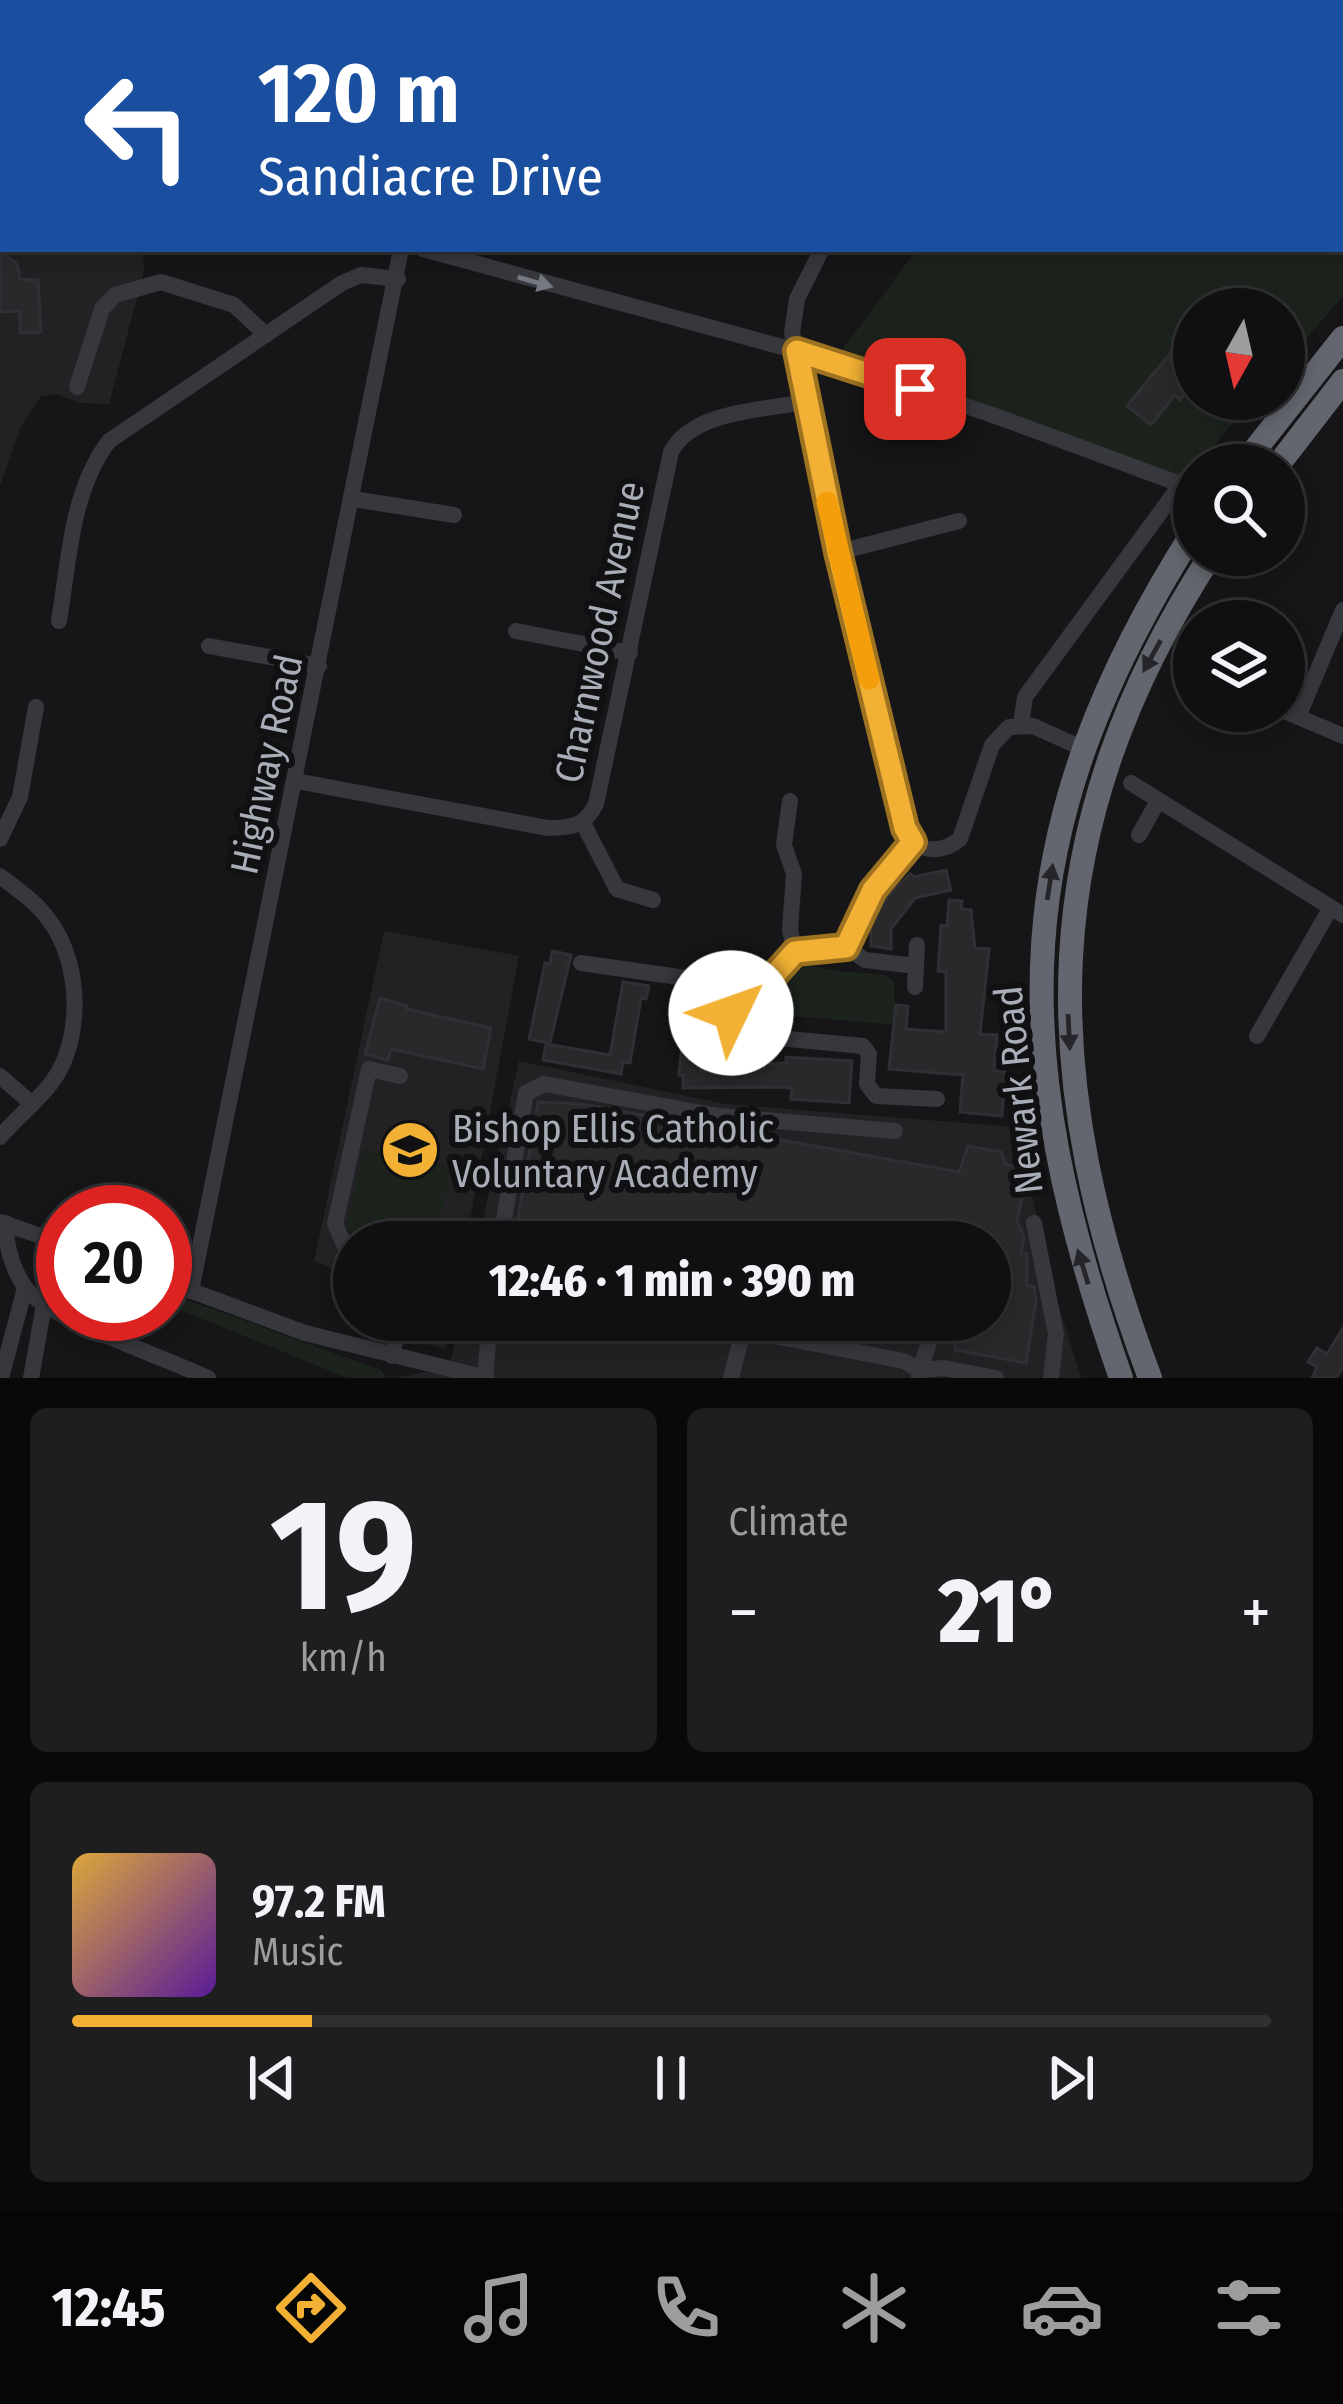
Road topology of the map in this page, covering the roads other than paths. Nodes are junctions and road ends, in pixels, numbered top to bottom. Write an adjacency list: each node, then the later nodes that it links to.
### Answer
1 (401, 252): 4 (street, Highway Road)
2 (434, 252): 7 (street, one-way to 7)
3 (820, 252): 7 (street)
4 (398, 279): 5 (street); 13 (street, Highway Road)
5 (266, 335): 9 (street); 19 (street)
6 (1343, 338): 11 (highway)
7 (797, 351): 10 (street); 31 (street)
8 (1343, 382): 12 (highway)
9 (76, 387)
10 (805, 401): 16 (street); 26 (street, Charnwood Avenue)
11 (1260, 444)
12 (1294, 444)
13 (353, 499): 14 (street); 27 (street, Highway Road)
14 (454, 515)
15 (959, 521): 16 (street)
16 (838, 552): 43 (street)
17 (1173, 567): 33 (highway, Newark Road)
18 (1199, 576): 88 (highway, Newark Road, one-way to 88)
19 (63, 595): 20 (street); 22 (street)
20 (85, 599)
21 (1343, 610): 23 (street)
22 (59, 621)
23 (1339, 630): 28 (street)
24 (516, 631): 26 (street)
25 (209, 646): 27 (street)
26 (630, 653): 40 (street, Charnwood Avenue)
27 (319, 666): 36 (street, Highway Road)
28 (1305, 690)
29 (36, 706): 34 (street)
30 (1305, 720): 32 (street)
31 (1022, 725): 33 (street); 43 (street)
32 (1343, 736)
33 (1082, 748): 87 (highway, Newark Road, one-way to 33)
34 (27, 759): 35 (street); 42 (street)
35 (48, 763)
36 (296, 781): 40 (street, Charnwood Avenue); 66 (street, Highway Road)
37 (1131, 783): 38 (street)
38 (1159, 801): 41 (street); 46 (street)
39 (782, 811): 49 (street)
40 (583, 823): 45 (street)
41 (1138, 835)
42 (0, 839)
43 (913, 842): 48 (street)
44 (0, 876): 58 (street)
45 (653, 900)
46 (1336, 912): 54 (street)
47 (917, 945): 51 (street)
48 (846, 947): 49 (street); 51 (street)
49 (795, 952): 52 (street)
50 (581, 963): 52 (street)
51 (916, 966): 53 (street)
52 (734, 985): 57 (street)
53 (914, 987)
54 (1257, 1036)
55 (0, 1076): 58 (street)
56 (400, 1076): 61 (street)
57 (938, 1099)
58 (31, 1102): 60 (street)
59 (895, 1131): 62 (street)
60 (0, 1137)
61 (336, 1221)
62 (504, 1221)
63 (3, 1222): 65 (street); 67 (street)
64 (1034, 1223): 86 (street)
65 (36, 1234)
66 (192, 1286)
67 (26, 1288): 69 (street); 81 (street)
68 (192, 1291): 77 (street)
69 (36, 1297)
70 (38, 1341): 82 (street)
71 (123, 1341): 80 (street)
72 (394, 1341): 77 (street)
73 (489, 1341): 83 (street)
74 (739, 1341): 84 (street)
75 (814, 1341): 79 (street)
76 (930, 1341): 79 (street)
77 (392, 1356): 78 (street)
78 (414, 1370): 83 (street)
79 (919, 1374): 85 (street)
80 (200, 1376)
81 (1, 1378)
82 (31, 1378)
83 (486, 1378)
84 (731, 1378)
85 (996, 1378)
86 (1051, 1378)
87 (1120, 1378)
88 (1150, 1378)

